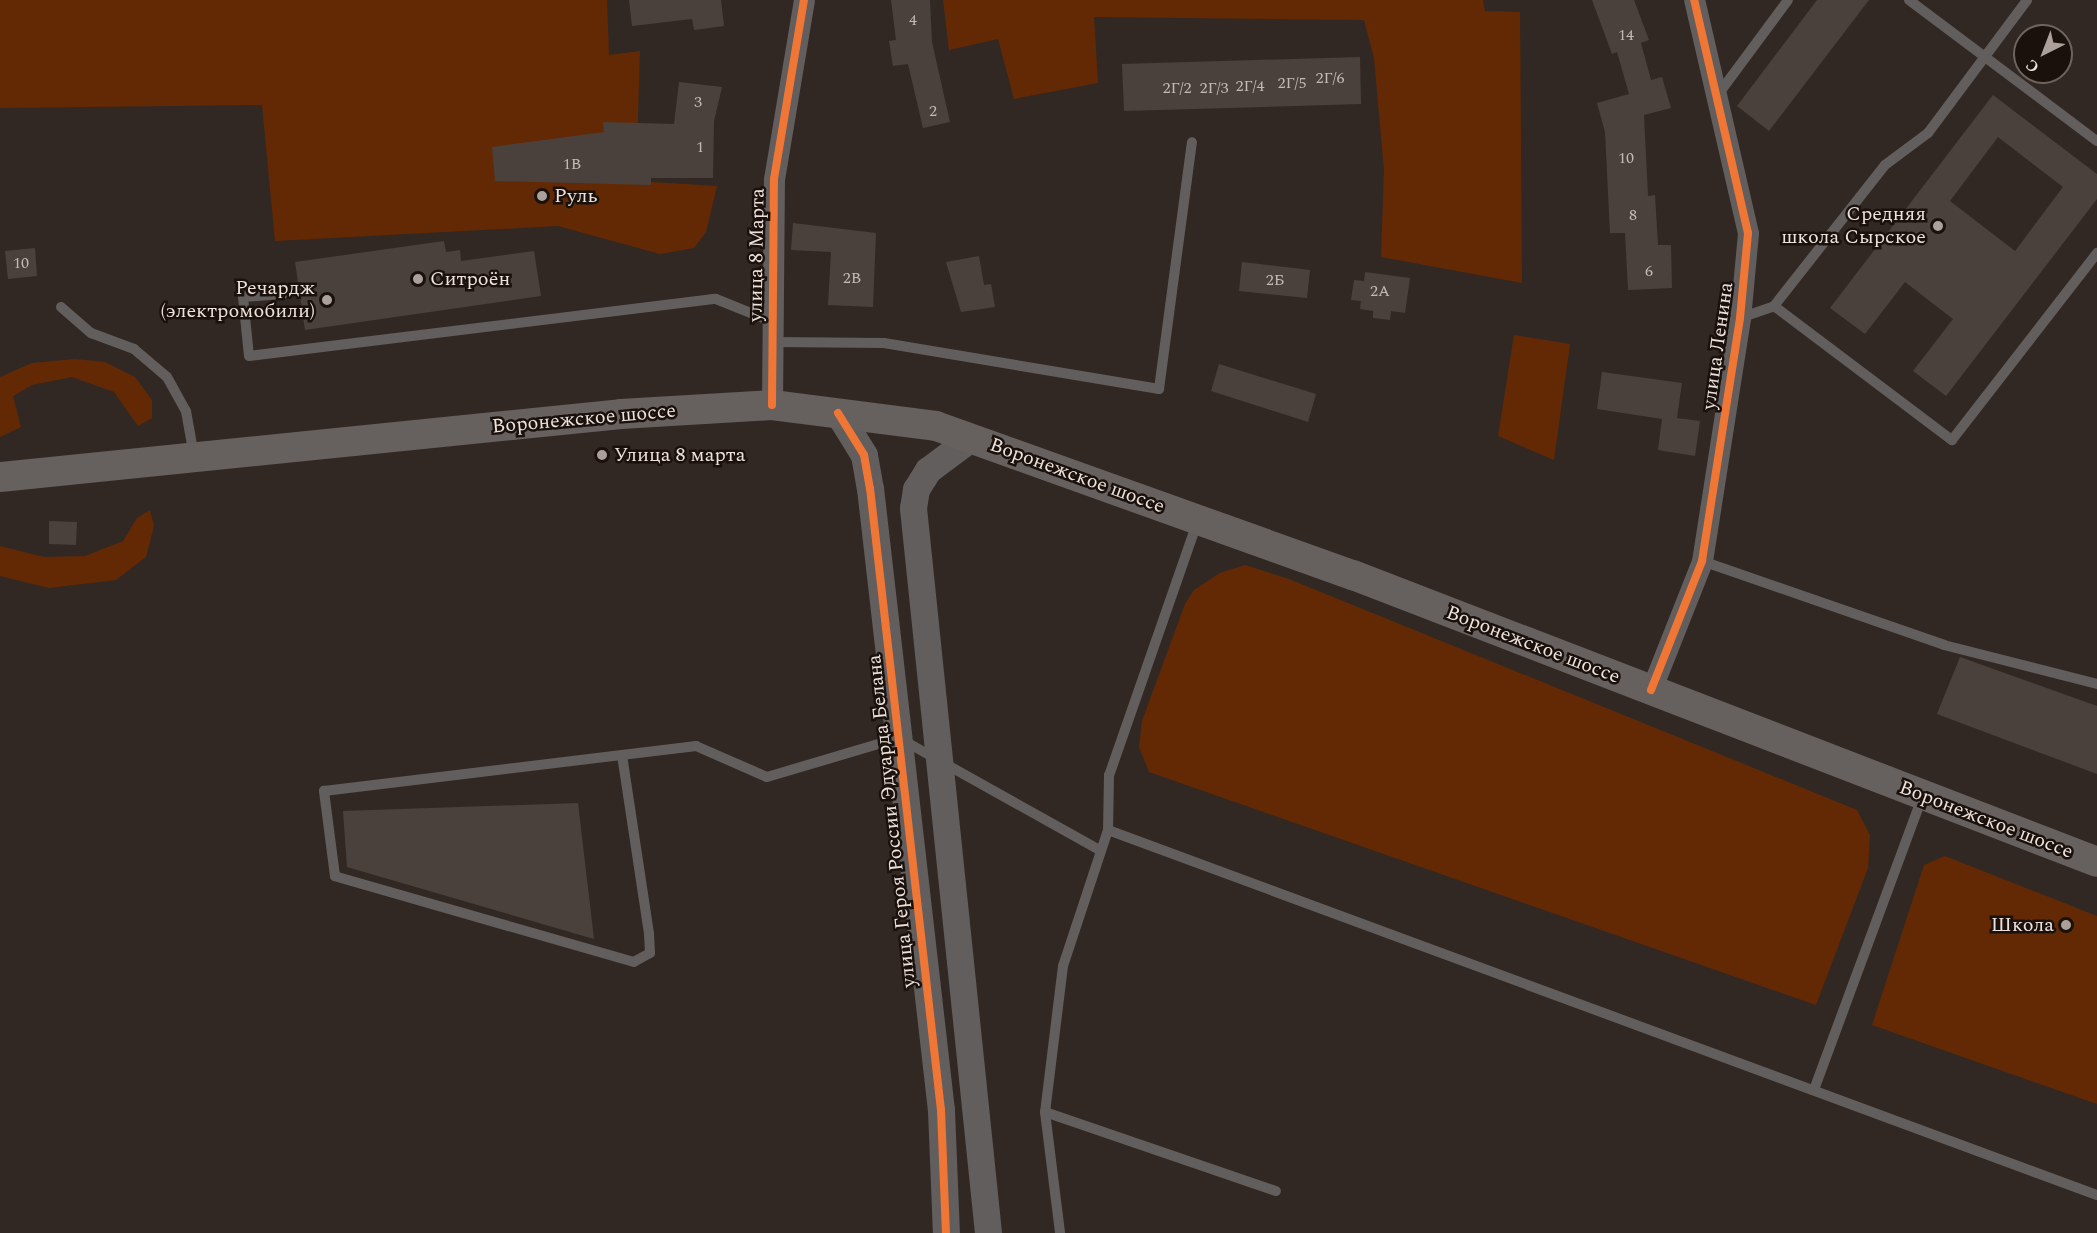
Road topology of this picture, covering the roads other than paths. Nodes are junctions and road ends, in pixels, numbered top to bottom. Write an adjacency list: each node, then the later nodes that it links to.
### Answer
1 (804, 0): 15 (street, улица 8 Марта)
2 (1694, 0): 7 (street, улица Ленина)
3 (1788, 0): 7 (lane)
4 (1909, 0): 6 (lane)
5 (2027, 0): 6 (lane)
6 (1985, 57): 8 (lane); 12 (lane)
7 (1717, 96): 14 (street, улица Ленина)
8 (2097, 141)
9 (1192, 142): 15 (lane)
10 (2097, 253): 12 (lane)
11 (282, 294): 15 (lane)
12 (1774, 306): 14 (lane)
13 (61, 307): 19 (lane)
14 (1740, 318): 22 (street, улица Ленина)
15 (773, 332): 16 (street, улица 8 Марта)
16 (772, 405): 17 (main road, Воронежское шоссе); 19 (main road, Воронежское шоссе)
17 (838, 413): 18 (main road, Воронежское шоссе); 25 (street, улица Героя России Эдуарда Белана)
18 (971, 438): 21 (main road, Воронежское шоссе); 27 (street)
19 (194, 458): 20 (main road, Воронежское шоссе)
20 (0, 477)
21 (1198, 520): 24 (main road, Воронежское шоссе); 29 (lane)
22 (1702, 561): 23 (lane); 24 (street, улица Ленина)
23 (2097, 684)
24 (1651, 690): 28 (main road, Воронежское шоссе)
25 (899, 738): 26 (lane); 27 (lane); 36 (street, улица Героя России Эдуарда Белана)
26 (622, 755): 26 (lane)
27 (940, 763): 30 (lane); 37 (street)
28 (1923, 795): 31 (main road, Воронежское шоссе); 32 (lane)
29 (1108, 830): 30 (lane); 32 (lane)
30 (1101, 851): 33 (lane)
31 (2097, 862)
32 (1815, 1088): 35 (lane)
33 (1045, 1112): 34 (lane); 38 (lane)
34 (1276, 1191)
35 (2097, 1195)
36 (946, 1233)
37 (988, 1233)
38 (1060, 1233)

